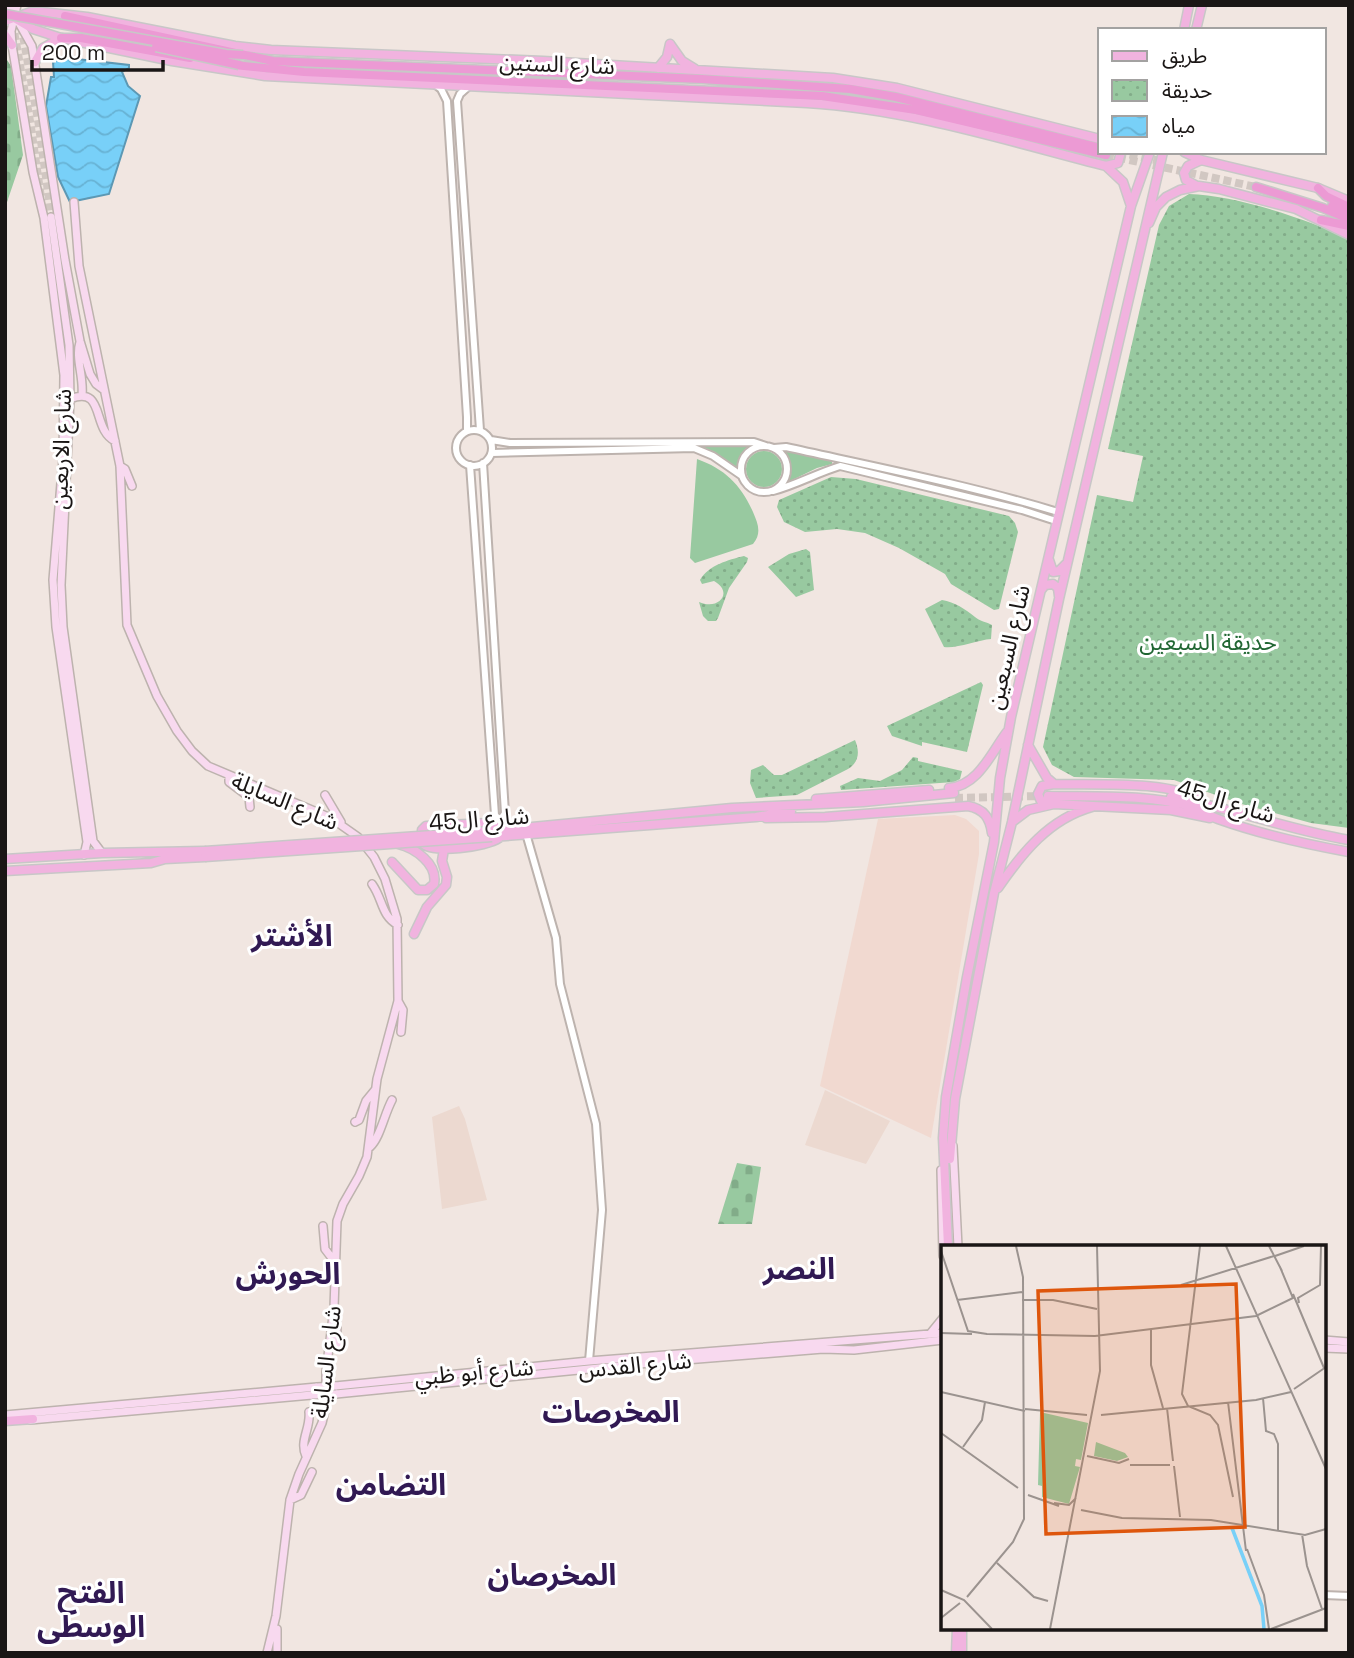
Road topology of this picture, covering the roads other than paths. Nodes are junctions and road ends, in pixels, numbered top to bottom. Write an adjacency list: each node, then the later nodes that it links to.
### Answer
1 (9, 5): 8 (main road)
2 (17, 5): 8 (main road, شارع الاربعين)
3 (39, 5): 6 (main road)
4 (1189, 5): 9 (main road)
5 (1202, 5): 10 (main road)
6 (65, 16): 8 (main road, شارع الستين); 12 (main road); 15 (highway); 18 (main road, شارع الستين)
7 (5, 17): 8 (main road, شارع الستين); 15 (highway, شارع الستين, bridge); 17 (highway, شارع الستين, bridge)
8 (16, 19): 12 (main road, شارع الستين); 13 (main road); 14 (main road, شارع الاربعين)
9 (1184, 28)
10 (1196, 28)
11 (5, 35): 14 (main road)
12 (61, 38): 16 (main road); 17 (highway); 20 (main road, شارع الستين)
13 (30, 40): 14 (main road); 16 (main road)
14 (12, 45): 50 (main road, شارع الاربعين)
15 (243, 55): 19 (highway, شارع الستين)
16 (35, 62): 48 (main road)
17 (239, 65): 22 (highway, شارع الستين)
18 (658, 68): 19 (main road, شارع الستين); 19 (main road)
19 (702, 75): 22 (highway); 23 (main road, شارع الستين); 24 (highway, شارع الستين)
20 (434, 84): 21 (main road, شارع الستين); 43 (street)
21 (471, 85): 22 (main road, شارع الستين); 41 (street)
22 (702, 93): 26 (highway, شارع الستين); 33 (main road, شارع الستين)
23 (926, 95): 24 (highway); 25 (main road, شارع الستين)
24 (912, 101): 27 (highway, شارع الستين)
25 (1098, 138)
26 (1098, 151)
27 (1098, 151)
28 (1120, 154): 33 (main road)
29 (1149, 154): 38 (main road, شارع السبعين)
30 (1163, 154): 47 (main road, شارع السبعين)
31 (1188, 154): 32 (main road)
32 (1201, 160): 34 (main road); 35 (main road)
33 (1106, 166): 38 (main road)
34 (1199, 186): 44 (main road); 47 (main road)
35 (1318, 188): 36 (main road); 39 (highway)
36 (1349, 201)
37 (74, 202): 51 (main road, شارع السايلة)
38 (1131, 206): 69 (main road, شارع السبعين)
39 (1349, 207)
40 (1349, 213): 42 (highway)
41 (464, 217): 43 (street); 54 (street)
42 (1349, 219)
43 (455, 220): 55 (street)
44 (1321, 220): 45 (highway); 46 (main road)
45 (1349, 226)
46 (1349, 235)
47 (1141, 242): 71 (main road, شارع السبعين)
48 (65, 260): 49 (main road); 50 (main road, شارع الاربعين)
49 (80, 341): 50 (main road); 51 (main road); 52 (main road)
50 (65, 345): 53 (main road, شارع الاربعين); 61 (main road, شارع الاربعين)
51 (104, 390): 57 (main road, شارع السايلة)
52 (82, 395): 53 (main road); 57 (main road)
53 (70, 399): 61 (main road, شارع الاربعين)
54 (480, 430): 55 (street); 56 (street)
55 (467, 431): 64 (street)
56 (491, 440): 58 (street); 60 (street)
57 (116, 441): 65 (main road, شارع السايلة)
58 (694, 445): 59 (street); 60 (street); 66 (street)
59 (770, 447): 63 (street); 66 (street); 68 (street)
60 (492, 453): 62 (street)
61 (66, 459): 90 (main road, شارع الاربعين)
62 (483, 463): 64 (street); 86 (street)
63 (841, 463): 68 (street); 69 (street)
64 (470, 465): 86 (street)
65 (121, 466): 67 (main road); 76 (main road, شارع السايلة)
66 (742, 476): 68 (street)
67 (132, 486)
68 (773, 491)
69 (1057, 517): 70 (main road, شارع السبعين)
70 (1048, 557): 71 (main road); 72 (main road, شارع السبعين)
71 (1067, 562): 73 (main road, شارع السبعين)
72 (1040, 591): 73 (main road); 74 (main road, شارع السبعين)
73 (1059, 599): 75 (main road, شارع السبعين)
74 (1010, 728): 79 (main road); 91 (main road, شارع السبعين)
75 (1028, 744): 77 (main road); 84 (main road, شارع السبعين)
76 (229, 777): 82 (main road); 85 (main road, شارع السايلة)
77 (1050, 790): 80 (main road); 83 (main road, شارع ال45); 88 (main road, شارع ال45)
78 (326, 795): 85 (main road)
79 (959, 796): 87 (main road, شارع ال45); 87 (main road, شارع ال45); 91 (main road)
80 (1054, 804): 81 (main road); 84 (main road)
81 (1097, 806): 83 (main road); 103 (main road)
82 (250, 807)
83 (1216, 818): 93 (main road, شارع ال45)
84 (1012, 822): 103 (main road, شارع السبعين)
85 (341, 823): 104 (main road, شارع السايلة)
86 (496, 831): 87 (main road, شارع ال45); 92 (main road, شارع ال45, bridge); 94 (main road); 94 (main road); 97 (main road, شارع ال45, bridge)
87 (526, 832): 130 (street)
88 (1313, 834): 89 (main road, شارع ال45); 93 (main road)
89 (1349, 839)
90 (90, 842): 96 (main road, شارع الاربعين); 98 (main road, شارع الاربعين)
91 (994, 842): 111 (main road, شارع السبعين)
92 (395, 844): 97 (main road, شارع ال45, bridge); 100 (main road)
93 (1311, 846): 95 (main road, شارع ال45)
94 (447, 848): 105 (main road)
95 (1349, 852)
96 (102, 853): 97 (main road, شارع ال45); 98 (main road, شارع ال45)
97 (205, 854): 101 (main road, شارع ال45)
98 (84, 855): 99 (main road, شارع ال45)
99 (5, 859)
100 (392, 862)
101 (5, 871)
102 (372, 884): 104 (main road)
103 (994, 893): 111 (main road, شارع السبعين)
104 (398, 925): 106 (main road, شارع السايلة)
105 (414, 934)
106 (398, 1002): 107 (main road); 108 (main road, شارع السايلة)
107 (401, 1032)
108 (376, 1089): 110 (main road); 112 (main road, شارع السايلة)
109 (393, 1100): 112 (main road)
110 (355, 1122)
111 (947, 1137): 114 (main road); 115 (main road, شارع السبعين); 116 (main road)
112 (369, 1148): 117 (main road, شارع السايلة)
113 (323, 1226): 117 (main road)
114 (942, 1245)
115 (950, 1245)
116 (958, 1245)
117 (335, 1262): 118 (main road, شارع السايلة)
118 (333, 1313): 125 (main road); 137 (main road, شارع السايلة)
119 (941, 1321): 121 (main road)
120 (941, 1334): 121 (main road)
121 (932, 1337): 122 (main road); 126 (main road); 129 (main road, شارع أبو ظبي)
122 (941, 1339)
123 (1326, 1340): 124 (main road)
124 (1349, 1342)
125 (340, 1345)
126 (941, 1347)
127 (1326, 1348): 128 (main road)
128 (1349, 1349)
129 (711, 1355): 130 (main road, شارع أبو ظبي); 131 (main road, شارع القدس)
130 (589, 1361): 131 (main road, شارع أبو ظبي)
131 (335, 1390): 132 (main road, شارع أبو ظبي, bridge); 132 (main road, شارع أبو ظبي, bridge)
132 (276, 1394): 134 (main road, شارع أبو ظبي); 135 (main road, شارع أبو ظبي)
133 (309, 1412): 137 (main road)
134 (5, 1415)
135 (33, 1419): 136 (main road)
136 (5, 1422)
137 (306, 1456): 139 (main road, شارع السايلة)
138 (312, 1472): 139 (main road)
139 (290, 1500): 142 (main road, شارع السايلة)
140 (1326, 1595): 141 (street)
141 (1349, 1596)
142 (276, 1616): 145 (main road, شارع السايلة); 146 (main road)
143 (959, 1630): 147 (main road)
144 (959, 1630): 148 (main road)
145 (267, 1653)
146 (277, 1653)
147 (956, 1653)
148 (962, 1653)

